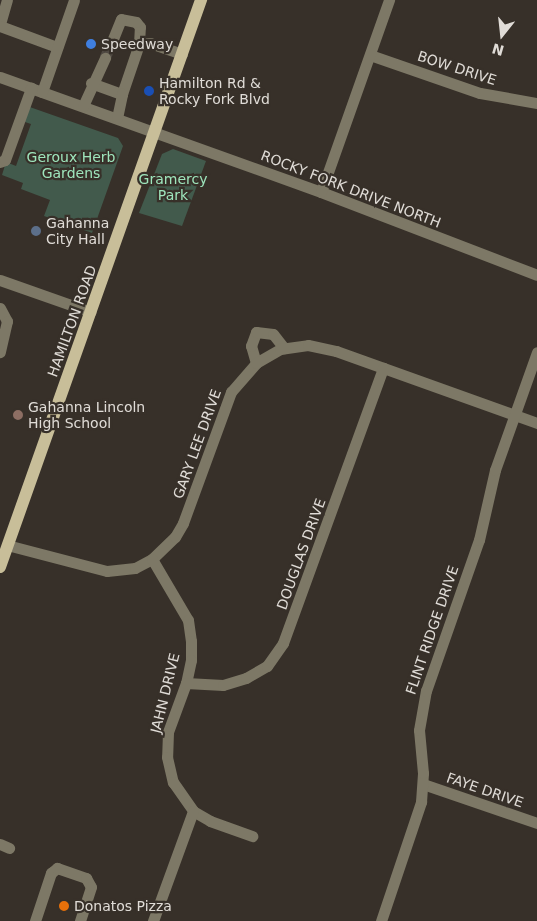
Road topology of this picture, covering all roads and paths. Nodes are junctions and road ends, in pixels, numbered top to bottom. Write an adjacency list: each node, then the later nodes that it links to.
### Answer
1 (7, 0): 5 (street)
2 (74, 0): 8 (street)
3 (201, 0): 9 (main road, HAMILTON ROAD)
4 (389, 0): 10 (street)
5 (0, 25): 8 (street)
6 (113, 39): 7 (street)
7 (139, 44): 9 (street); 15 (street)
8 (57, 48): 14 (street)
9 (182, 54): 19 (main road, HAMILTON ROAD)
10 (370, 55): 16 (street, BOW DRIVE); 21 (street)
11 (106, 58): 13 (street)
12 (0, 77): 14 (street, ROCKY FORK DRIVE NORTH)
13 (91, 83): 15 (street); 17 (street)
14 (36, 90): 17 (street, ROCKY FORK DRIVE NORTH); 20 (street)
15 (122, 94): 18 (street)
16 (537, 103)
17 (84, 106): 18 (street, ROCKY FORK DRIVE NORTH)
18 (117, 118): 19 (street, ROCKY FORK DRIVE NORTH)
19 (154, 132): 21 (street, ROCKY FORK DRIVE NORTH); 25 (main road, HAMILTON ROAD)
20 (0, 162)
21 (321, 192): 22 (street, ROCKY FORK DRIVE NORTH)
22 (537, 276)
23 (0, 280): 25 (street)
24 (0, 308): 27 (street)
25 (91, 312): 33 (main road, HAMILTON ROAD)
26 (284, 348): 29 (street, GARY LEE DRIVE); 29 (street); 30 (street, GARY LEE DRIVE)
27 (0, 352)
28 (537, 352): 31 (street, FLINT RIDGE DRIVE)
29 (256, 363): 34 (street, GARY LEE DRIVE)
30 (383, 368): 31 (street, GARY LEE DRIVE); 36 (street, DOUGLAS DRIVE)
31 (514, 415): 32 (street, GARY LEE DRIVE); 37 (street, FLINT RIDGE DRIVE)
32 (537, 422)
33 (8, 545): 34 (street, GARY LEE DRIVE); 35 (main road, HAMILTON ROAD)
34 (152, 559): 36 (street, JAHN DRIVE)
35 (0, 567)
36 (186, 683): 38 (street, JAHN DRIVE)
37 (423, 784): 39 (street, FAYE DRIVE); 44 (street, FLINT RIDGE DRIVE)
38 (193, 811): 40 (street); 43 (street)
39 (537, 823)
40 (252, 836)
41 (35, 921): 42 (street)
42 (80, 921)
43 (153, 921)
44 (380, 921)

